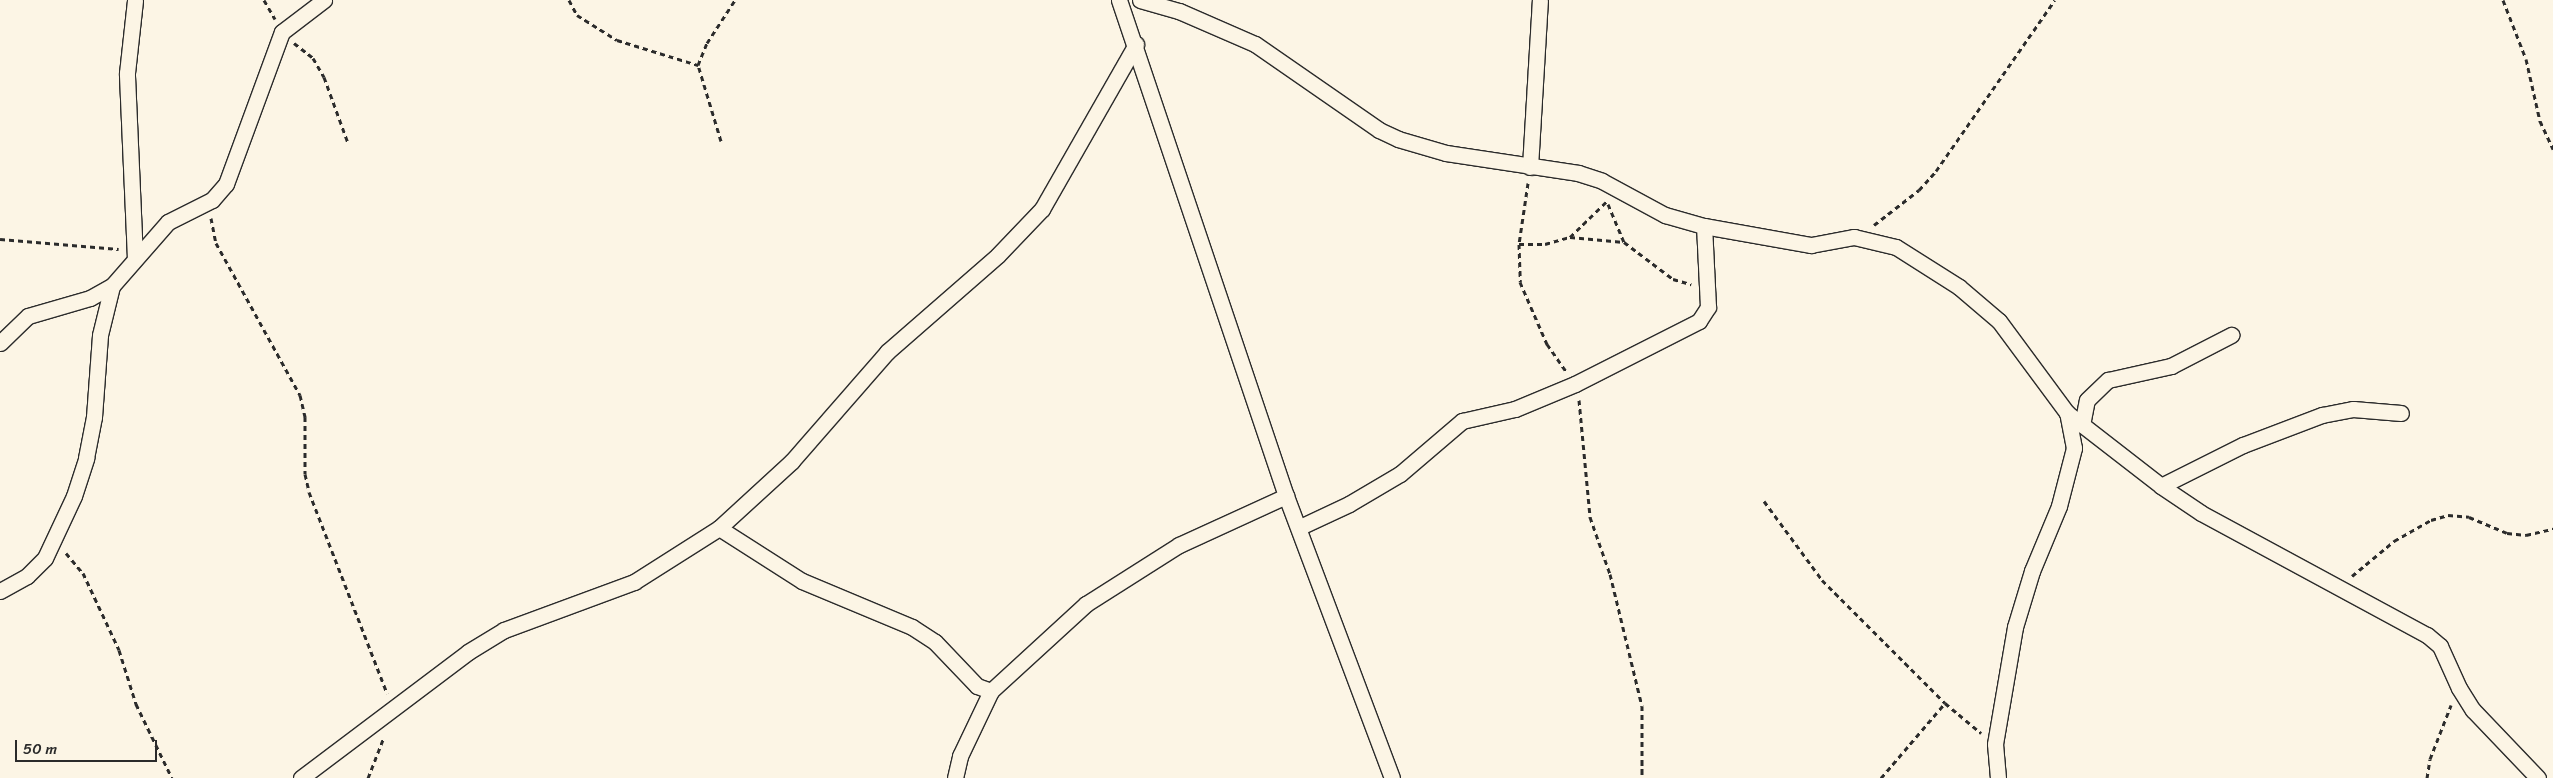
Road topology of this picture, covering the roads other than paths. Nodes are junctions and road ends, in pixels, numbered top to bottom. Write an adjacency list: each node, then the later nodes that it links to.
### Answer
1 (135, 0): 9 (street)
2 (324, 0): 9 (street)
3 (1119, 0): 6 (street)
4 (1140, 0): 7 (street)
5 (1540, 0): 7 (street)
6 (1136, 44): 17 (street); 19 (street)
7 (1530, 167): 8 (street)
8 (1704, 226): 13 (street); 18 (street)
9 (133, 255): 10 (street)
10 (112, 286): 12 (street); 20 (street)
11 (2231, 335): 15 (street)
12 (0, 343)
13 (2067, 413): 15 (street); 25 (street)
14 (2401, 413): 16 (street)
15 (2082, 425): 16 (street)
16 (2161, 486): 26 (street)
17 (1286, 496): 18 (street); 21 (street)
18 (1300, 527): 24 (street)
19 (719, 528): 21 (street); 22 (street)
20 (0, 591)
21 (991, 691): 23 (street)
22 (301, 778)
23 (955, 778)
24 (1392, 778)
25 (1998, 778)
26 (2538, 778)

